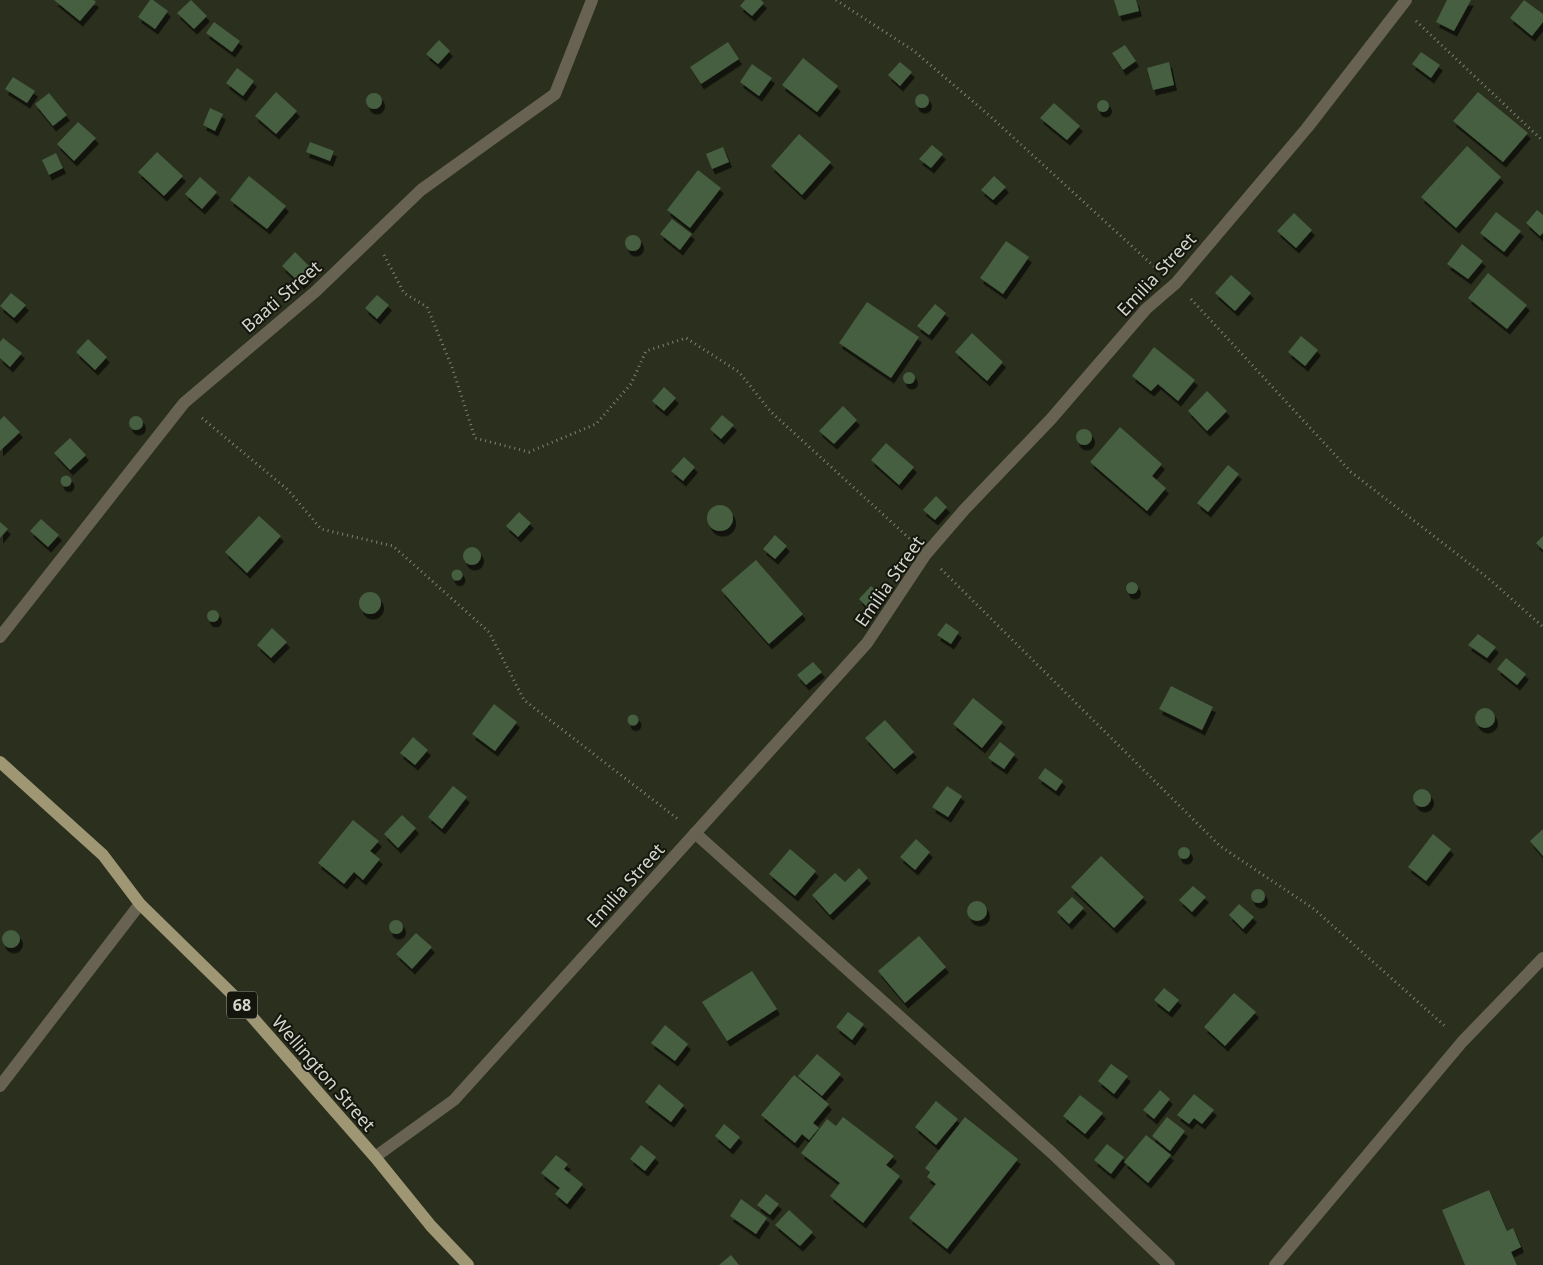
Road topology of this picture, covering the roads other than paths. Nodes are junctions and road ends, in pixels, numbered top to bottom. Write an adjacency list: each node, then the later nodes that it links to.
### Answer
1 (592, 0): 3 (street, Baati Street)
2 (1403, 3): 5 (street, Emilia Street)
3 (0, 637)
4 (0, 762): 6 (main road, Wellington Street / 68)
5 (695, 833): 9 (street, Emilia Street); 11 (street)
6 (140, 904): 8 (street); 9 (main road, Wellington Street / 68)
7 (1543, 958): 12 (street)
8 (0, 1086)
9 (375, 1158): 10 (main road, Wellington Street / 68)
10 (468, 1265)
11 (1169, 1265)
12 (1275, 1265)

